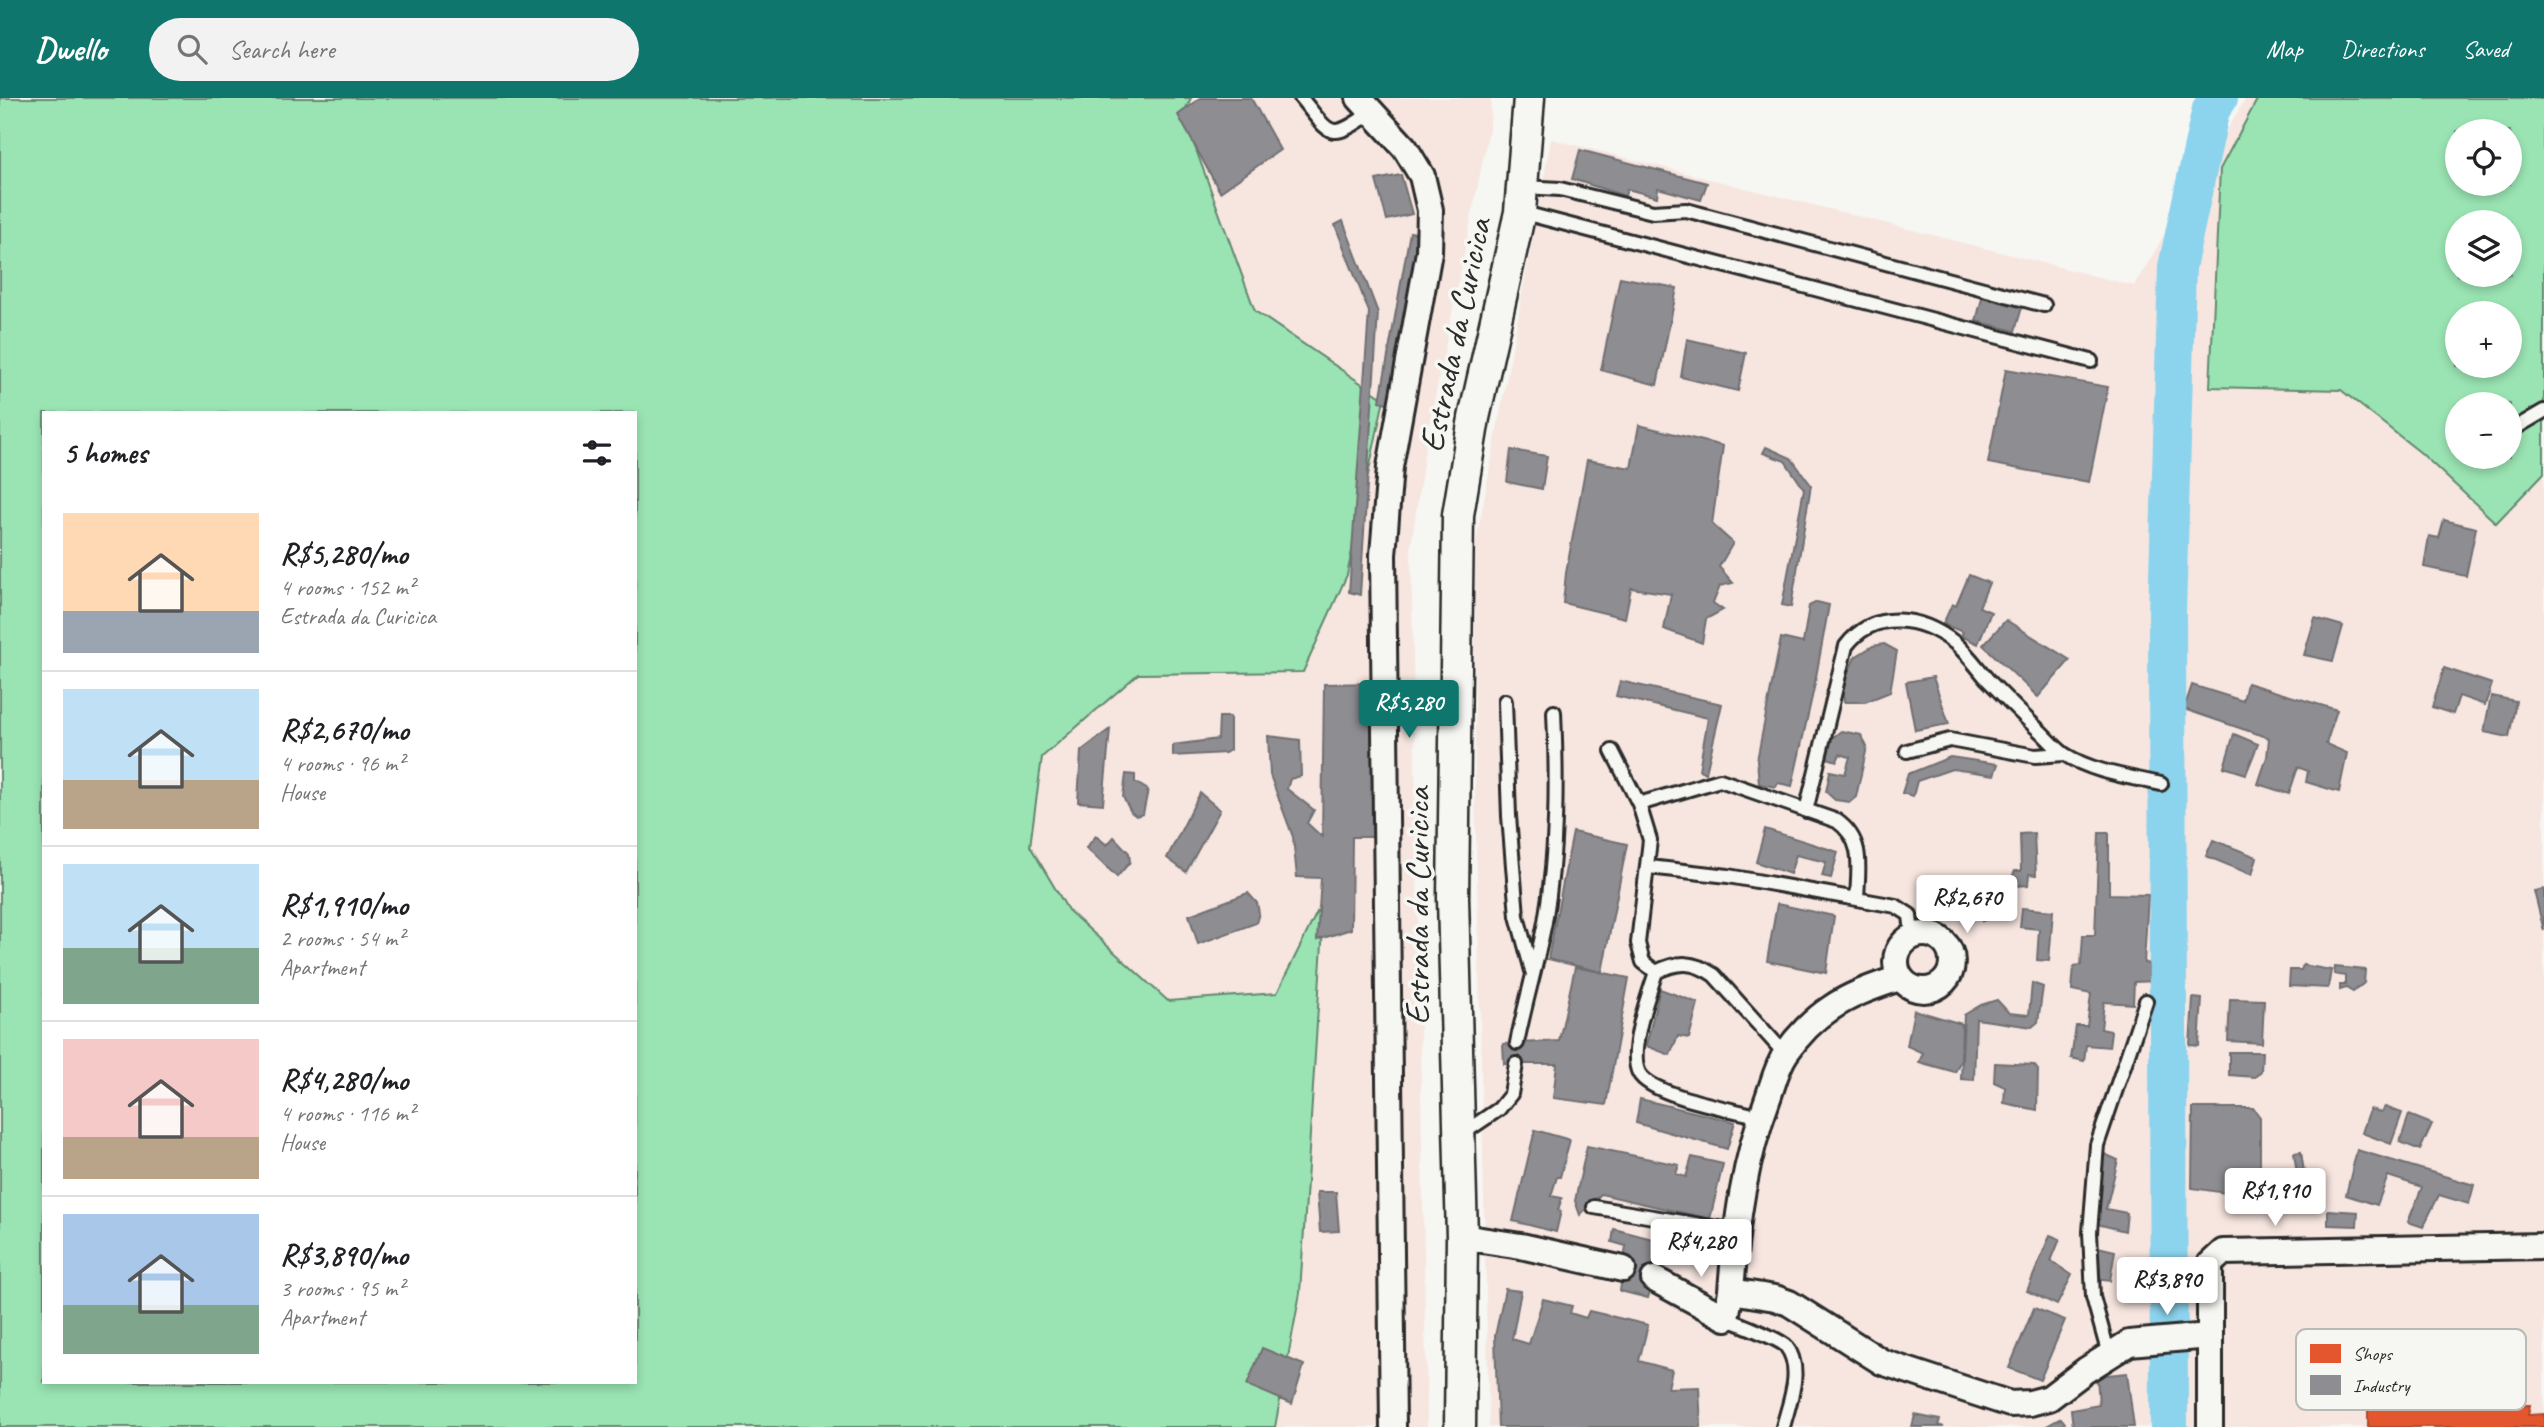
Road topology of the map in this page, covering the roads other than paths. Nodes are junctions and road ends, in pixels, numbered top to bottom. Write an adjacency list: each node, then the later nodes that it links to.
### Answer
1 (1301, 98): 3 (lane)
2 (1530, 98): 4 (street, Estrada da Curicica)
3 (1365, 105): 39 (street)
4 (1522, 200): 5 (lane); 6 (lane); 28 (street, Estrada da Curicica)
5 (2045, 305)
6 (2091, 361)
7 (2544, 411): 8 (lane)
8 (2522, 424)
9 (1505, 701): 20 (lane)
10 (1554, 712): 20 (lane)
11 (1612, 751): 15 (lane)
12 (1907, 751): 13 (lane)
13 (2064, 754): 14 (lane); 16 (lane)
14 (2161, 784)
15 (1639, 804): 16 (lane); 17 (lane)
16 (1806, 811): 18 (lane)
17 (1649, 867): 18 (lane); 21 (lane)
18 (1857, 899): 19 (lane)
19 (1912, 935): 22 (street); 22 (street)
20 (1532, 971): 24 (lane)
21 (1656, 972): 25 (lane); 27 (lane)
22 (1899, 978): 25 (street)
23 (2146, 1001): 38 (lane)
24 (1517, 1043)
25 (1785, 1054): 27 (street)
26 (1516, 1064): 28 (lane)
27 (1761, 1117): 30 (street)
28 (1459, 1136): 31 (street, Estrada da Curicica)
29 (1594, 1207): 30 (lane)
30 (1736, 1231): 35 (street)
31 (1462, 1237): 33 (street); 40 (street, Estrada da Curicica)
32 (2544, 1246): 37 (street)
33 (1623, 1269)
34 (1654, 1279): 36 (street)
35 (1731, 1291): 36 (street); 38 (street)
36 (1726, 1318): 41 (lane)
37 (2201, 1337): 38 (street); 42 (street)
38 (2109, 1355)
39 (1393, 1427)
40 (1460, 1427)
41 (1783, 1427)
42 (2210, 1427)

